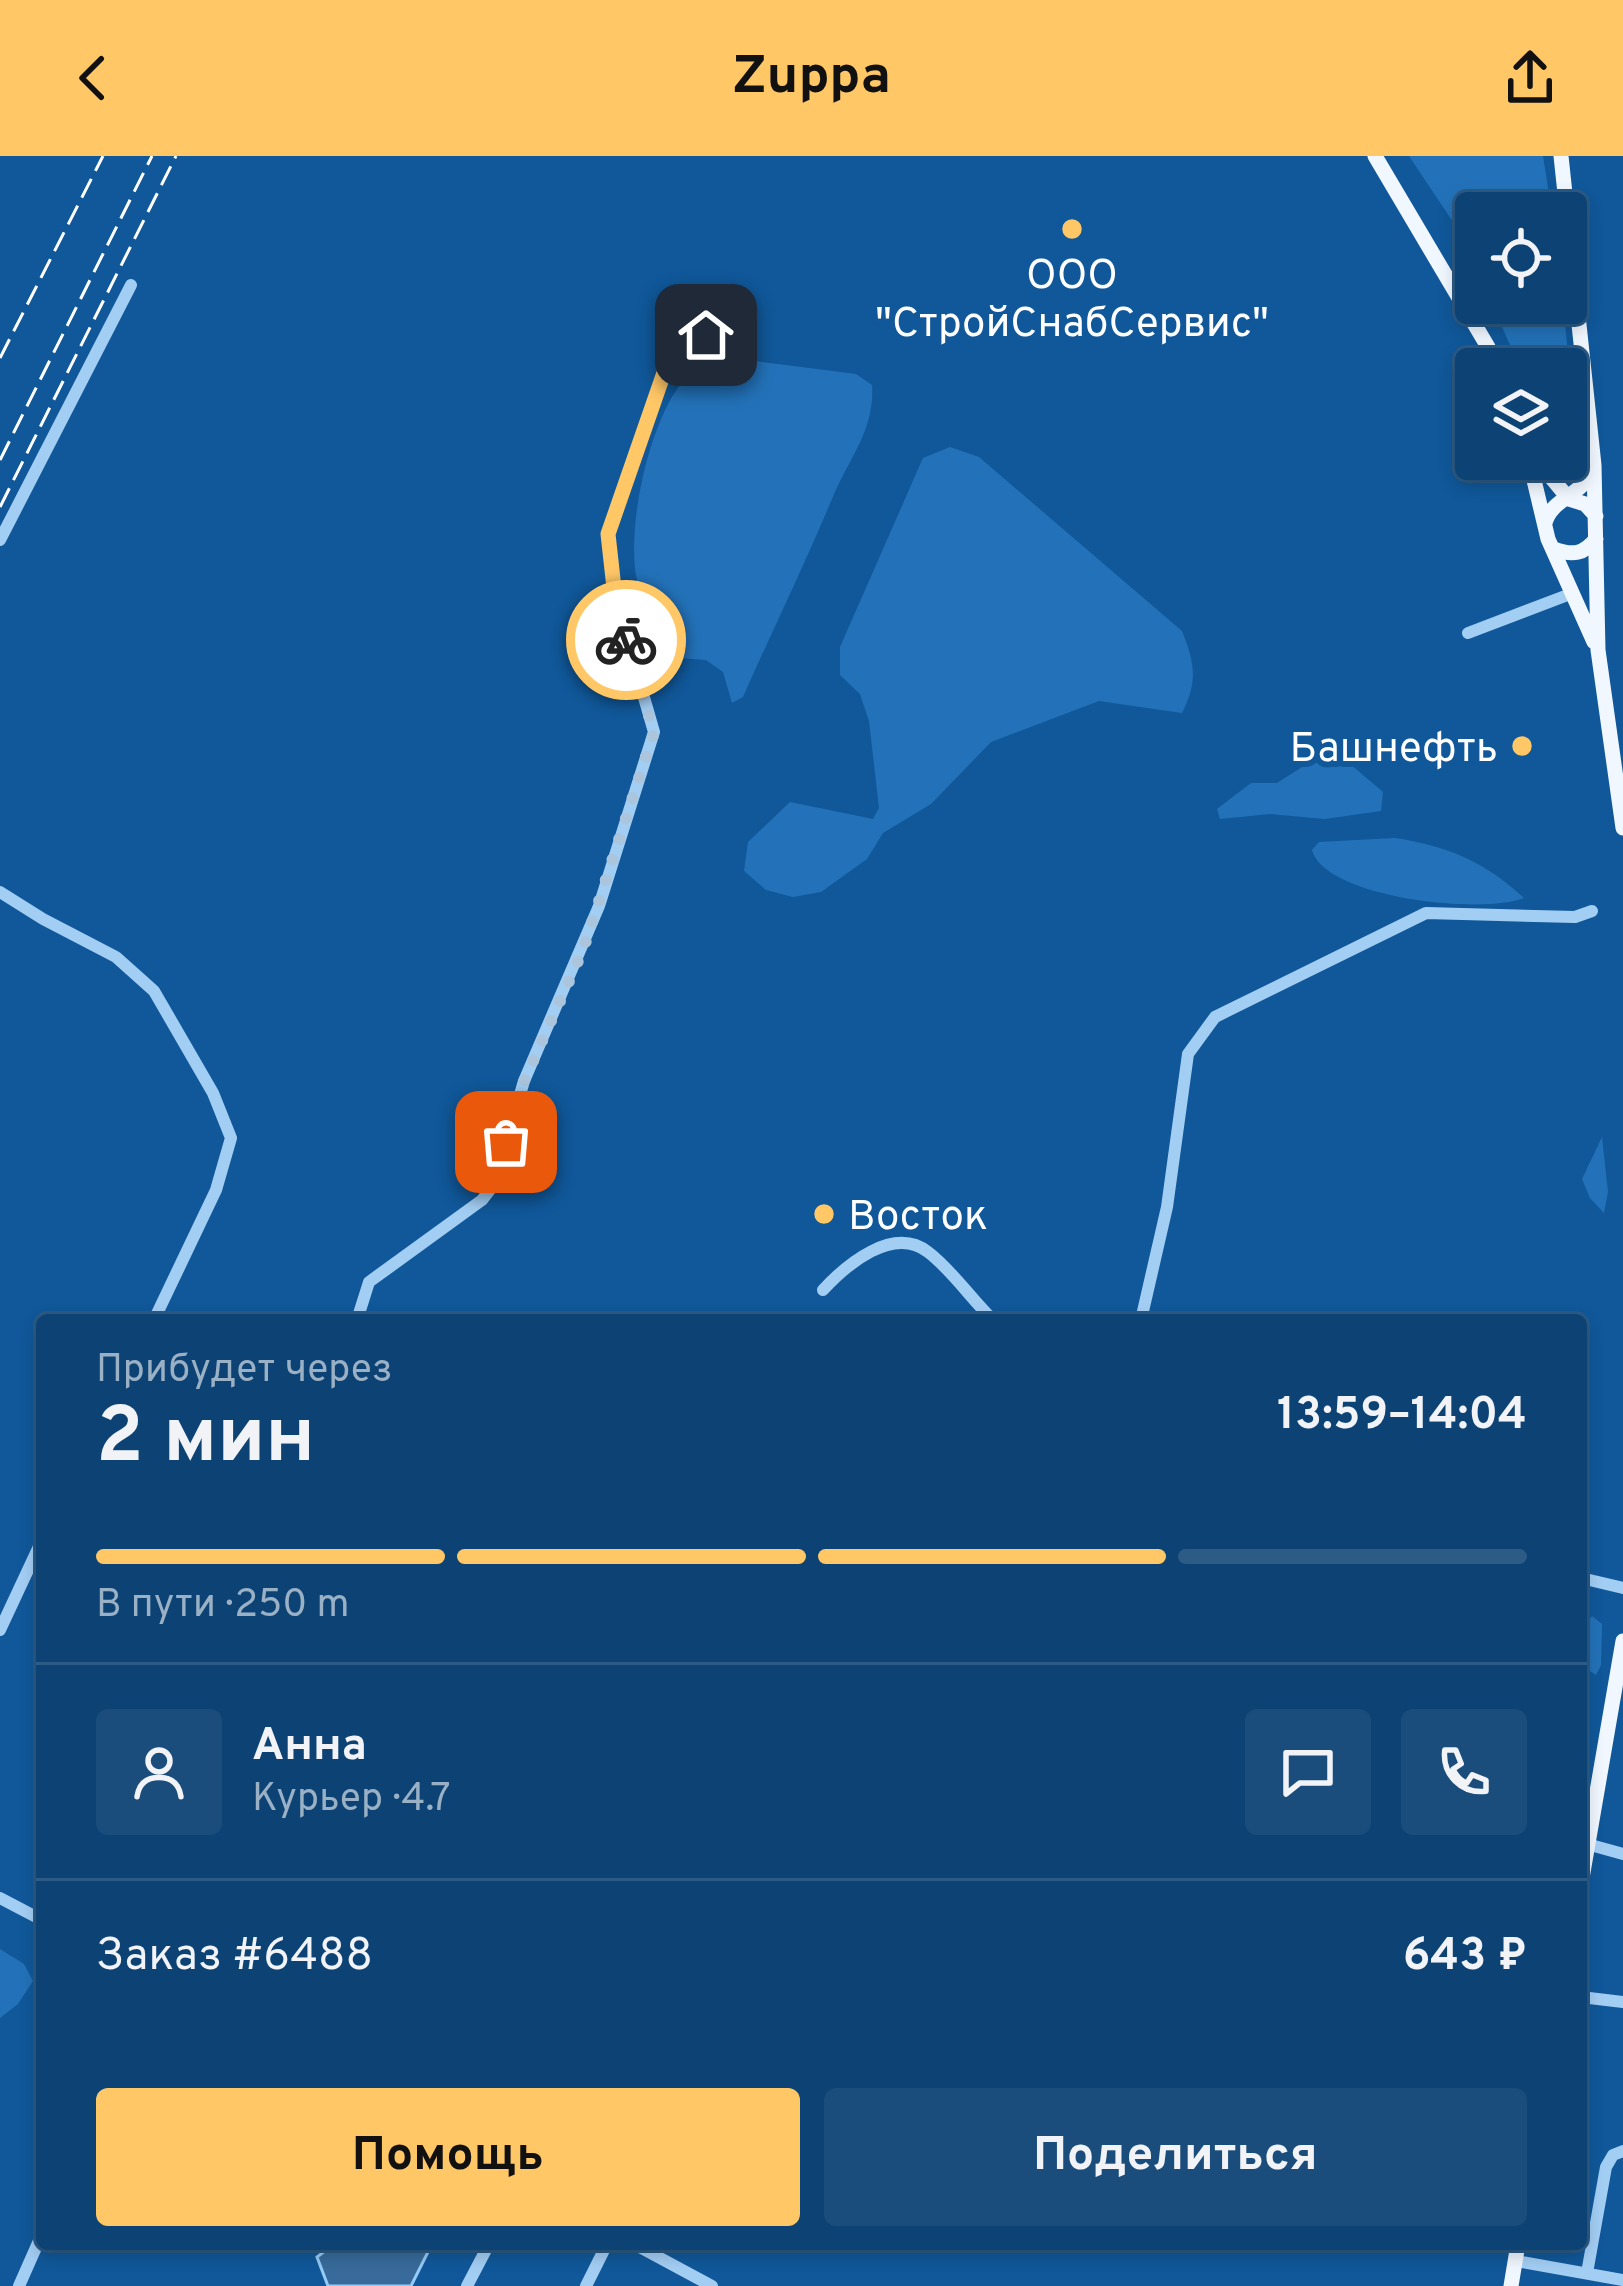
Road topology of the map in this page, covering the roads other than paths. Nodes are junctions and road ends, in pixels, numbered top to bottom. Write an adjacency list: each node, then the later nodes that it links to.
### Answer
1 (1375, 156): 5 (main road)
2 (1561, 156): 6 (main road)
3 (131, 285): 13 (street)
4 (706, 335): 23 (street)
5 (1488, 348)
6 (1594, 465): 9 (main road); 10 (main road)
7 (1536, 480): 11 (main road)
8 (1550, 480): 9 (main road)
9 (1569, 500): 10 (main road); 11 (main road)
10 (1597, 516): 12 (main road)
11 (1544, 527): 14 (main road)
12 (1596, 539): 14 (main road); 17 (main road)
13 (0, 540)
14 (1554, 549): 15 (main road)
15 (1573, 593): 16 (street); 17 (main road)
16 (1468, 633)
17 (1598, 650): 18 (main road)
18 (1623, 828)
19 (0, 892): 22 (street)
20 (1592, 911): 25 (street)
21 (823, 1290): 24 (street)
22 (157, 1314)
23 (359, 1314)
24 (987, 1314)
25 (1142, 1314)
26 (36, 1553): 29 (street)
27 (1587, 1579): 28 (street)
28 (1623, 1588)
29 (0, 1630)
30 (1623, 1641): 31 (main road)
31 (1617, 1711): 32 (main road)
32 (1587, 1844): 33 (street)
33 (1623, 1854)
34 (0, 1898): 35 (street)
35 (36, 1918)
36 (1587, 1998): 37 (street)
37 (1623, 2002)
38 (1623, 2151): 45 (street)
39 (36, 2248): 48 (street)
40 (486, 2250): 49 (street)
41 (604, 2250): 50 (street)
42 (645, 2250): 47 (street)
43 (1516, 2250): 51 (main road)
44 (1522, 2250): 45 (street)
45 (1587, 2273): 46 (street)
46 (1623, 2280)
47 (707, 2285)
48 (19, 2286)
49 (467, 2286)
50 (586, 2286)
51 (1511, 2286)

